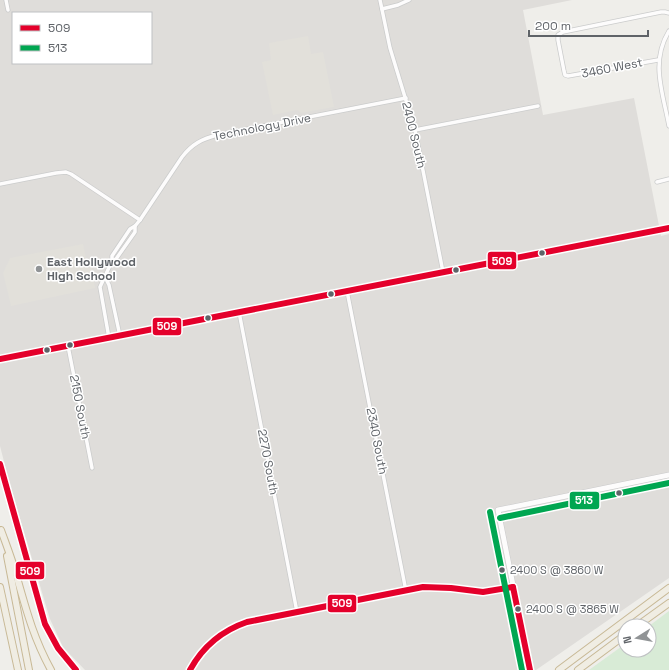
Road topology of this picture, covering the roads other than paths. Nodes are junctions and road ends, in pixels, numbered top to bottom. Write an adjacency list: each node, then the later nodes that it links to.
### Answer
1 (6, 0): 5 (street)
2 (380, 0): 4 (street, 2400 South)
3 (409, 0): 4 (street)
4 (382, 9): 9 (street, 2400 South)
5 (8, 10)
6 (669, 13): 8 (street, 3460 West)
7 (669, 31): 8 (street)
8 (658, 60): 11 (street)
9 (406, 98): 12 (street, 2400 South); 16 (street, Technology Drive)
10 (538, 106): 12 (street)
11 (669, 126)
12 (415, 130): 18 (street, 2400 South)
13 (669, 179): 14 (street)
14 (657, 182)
15 (0, 184): 16 (street)
16 (140, 220): 19 (street, Technology Drive)
17 (669, 228): 18 (street)
18 (443, 272): 20 (street)
19 (105, 277): 22 (street); 23 (street, Technology Drive)
20 (347, 291): 21 (street); 33 (street, 2340 South)
21 (239, 312): 22 (street); 35 (street, 2270 South)
22 (120, 336): 23 (street)
23 (109, 338): 24 (street)
24 (68, 346): 25 (street); 27 (street, 2150 South)
25 (0, 359)
26 (0, 464): 41 (street)
27 (92, 468)
28 (669, 475): 31 (street)
29 (0, 528): 39 (highway); 40 (highway)
30 (0, 587): 38 (highway)
31 (513, 587): 33 (street); 43 (street)
32 (669, 588): 44 (highway)
33 (406, 591): 35 (street)
34 (669, 603): 36 (highway)
35 (297, 612): 42 (street)
36 (648, 618)
37 (617, 641): 45 (highway)
38 (18, 670)
39 (29, 670)
40 (51, 670)
41 (76, 670)
42 (190, 670)
43 (530, 670)
44 (559, 670)
45 (578, 670)

